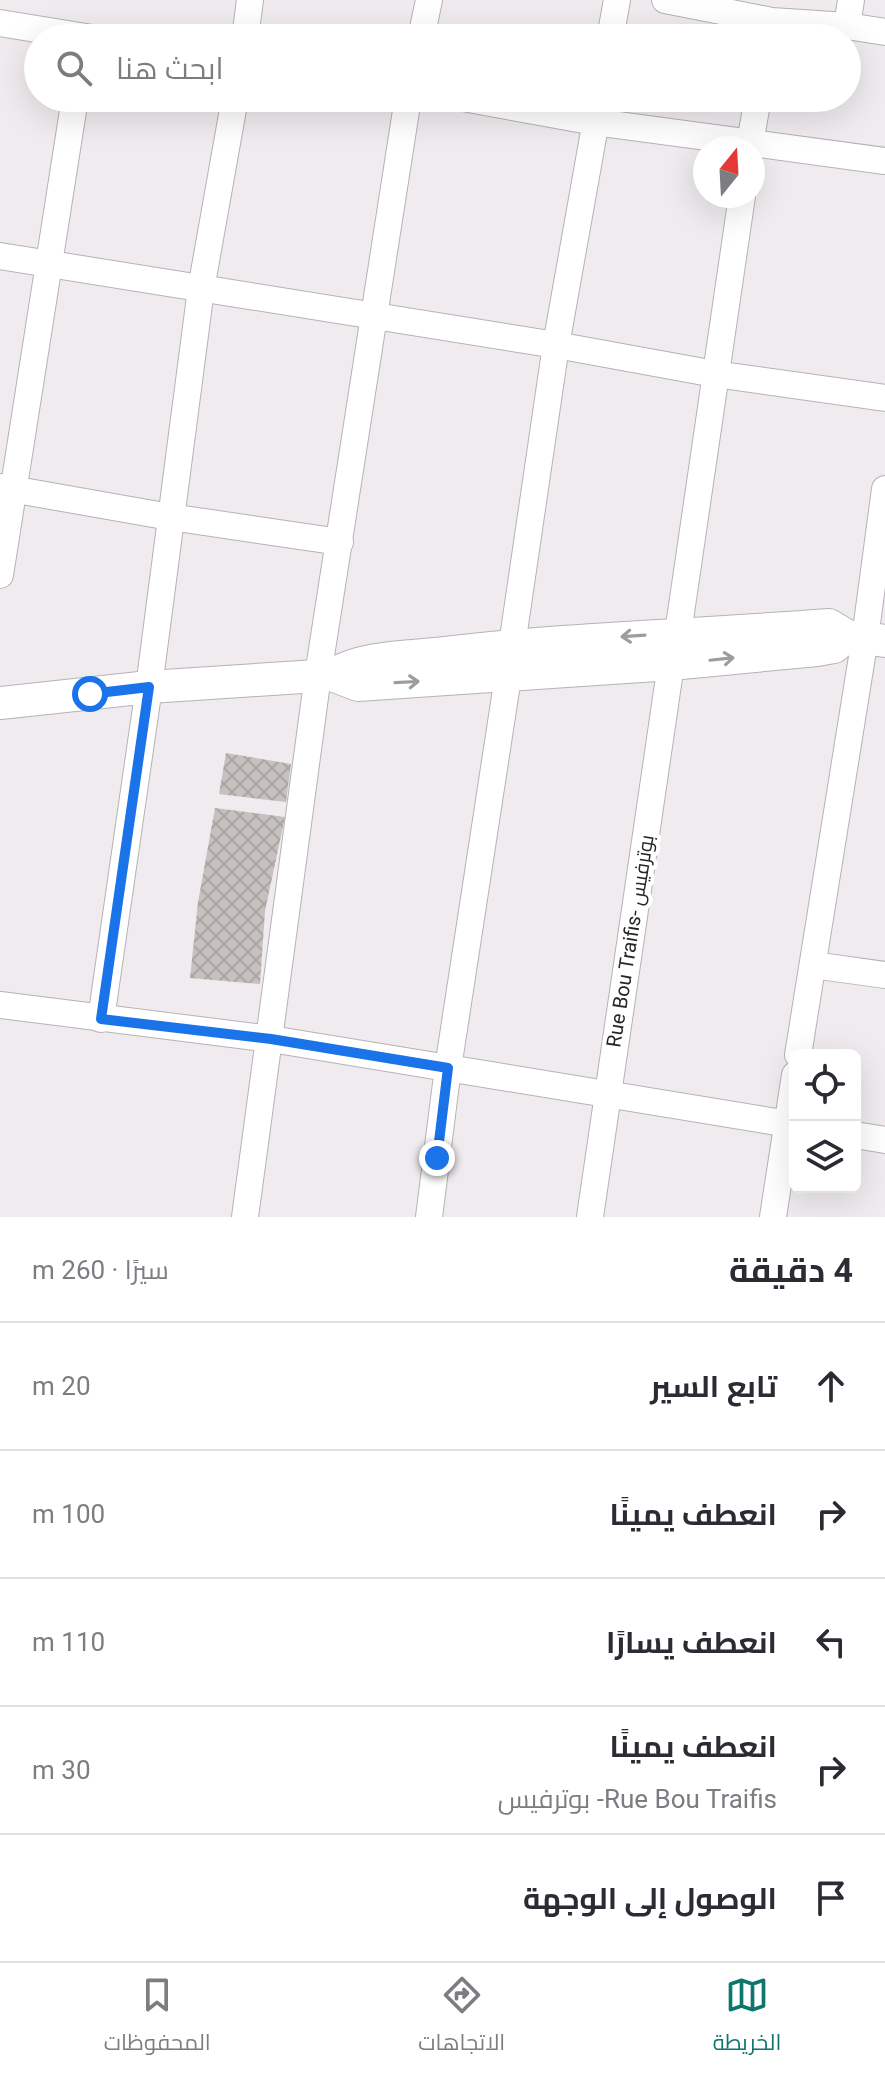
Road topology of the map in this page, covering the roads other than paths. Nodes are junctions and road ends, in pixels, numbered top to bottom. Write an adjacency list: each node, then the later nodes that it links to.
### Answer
1 (250, 0): 8 (street)
2 (429, 0): 9 (street)
3 (617, 0): 10 (street)
4 (678, 1): 5 (street)
5 (746, 7): 11 (street)
6 (849, 13): 12 (street); 14 (street)
7 (0, 23): 13 (street)
8 (247, 24)
9 (424, 24)
10 (613, 24)
11 (765, 24)
12 (795, 24)
13 (24, 27)
14 (885, 32)
15 (73, 112): 27 (street)
16 (233, 112): 28 (street)
17 (406, 112): 29 (street)
18 (598, 112): 30 (street)
19 (606, 112): 21 (street)
20 (755, 112): 22 (street)
21 (707, 136)
22 (751, 136)
23 (765, 148): 24 (street)
24 (885, 161)
25 (740, 208): 31 (street)
26 (0, 256): 27 (street)
27 (49, 264): 28 (street); 33 (street)
28 (201, 289): 29 (street); 35 (street)
29 (372, 317): 30 (street); 36 (street)
30 (556, 345): 31 (street); 40 (street)
31 (715, 374): 32 (street); 38 (street)
32 (885, 398)
33 (7, 488): 35 (street); 37 (street)
34 (885, 489): 39 (street)
35 (170, 517): 36 (street); 43 (street)
36 (340, 542): 42 (street)
37 (0, 575)
38 (678, 633): 39 (street); 40 (street, one-way to 40)
39 (866, 639): 41 (street, one-way to 39); 45 (street)
40 (510, 661): 41 (street); 42 (street); 51 (street)
41 (671, 664): 52 (street, Rue Bou Traifis- بوترفيس)
42 (325, 675): 43 (street); 49 (street)
43 (149, 687): 44 (street); 48 (street)
44 (0, 703)
45 (813, 965): 46 (street); 50 (street)
46 (885, 975)
47 (0, 1005): 48 (street)
48 (101, 1019): 49 (street)
49 (271, 1039): 51 (street); 57 (street)
50 (799, 1049)
51 (448, 1068): 52 (street); 58 (street)
52 (607, 1092): 53 (street); 59 (street, Rue Bou Traifis- بوترفيس)
53 (789, 1124)
54 (789, 1134): 60 (street)
55 (861, 1136): 56 (street)
56 (885, 1140)
57 (245, 1217)
58 (429, 1217)
59 (590, 1217)
60 (773, 1217)

